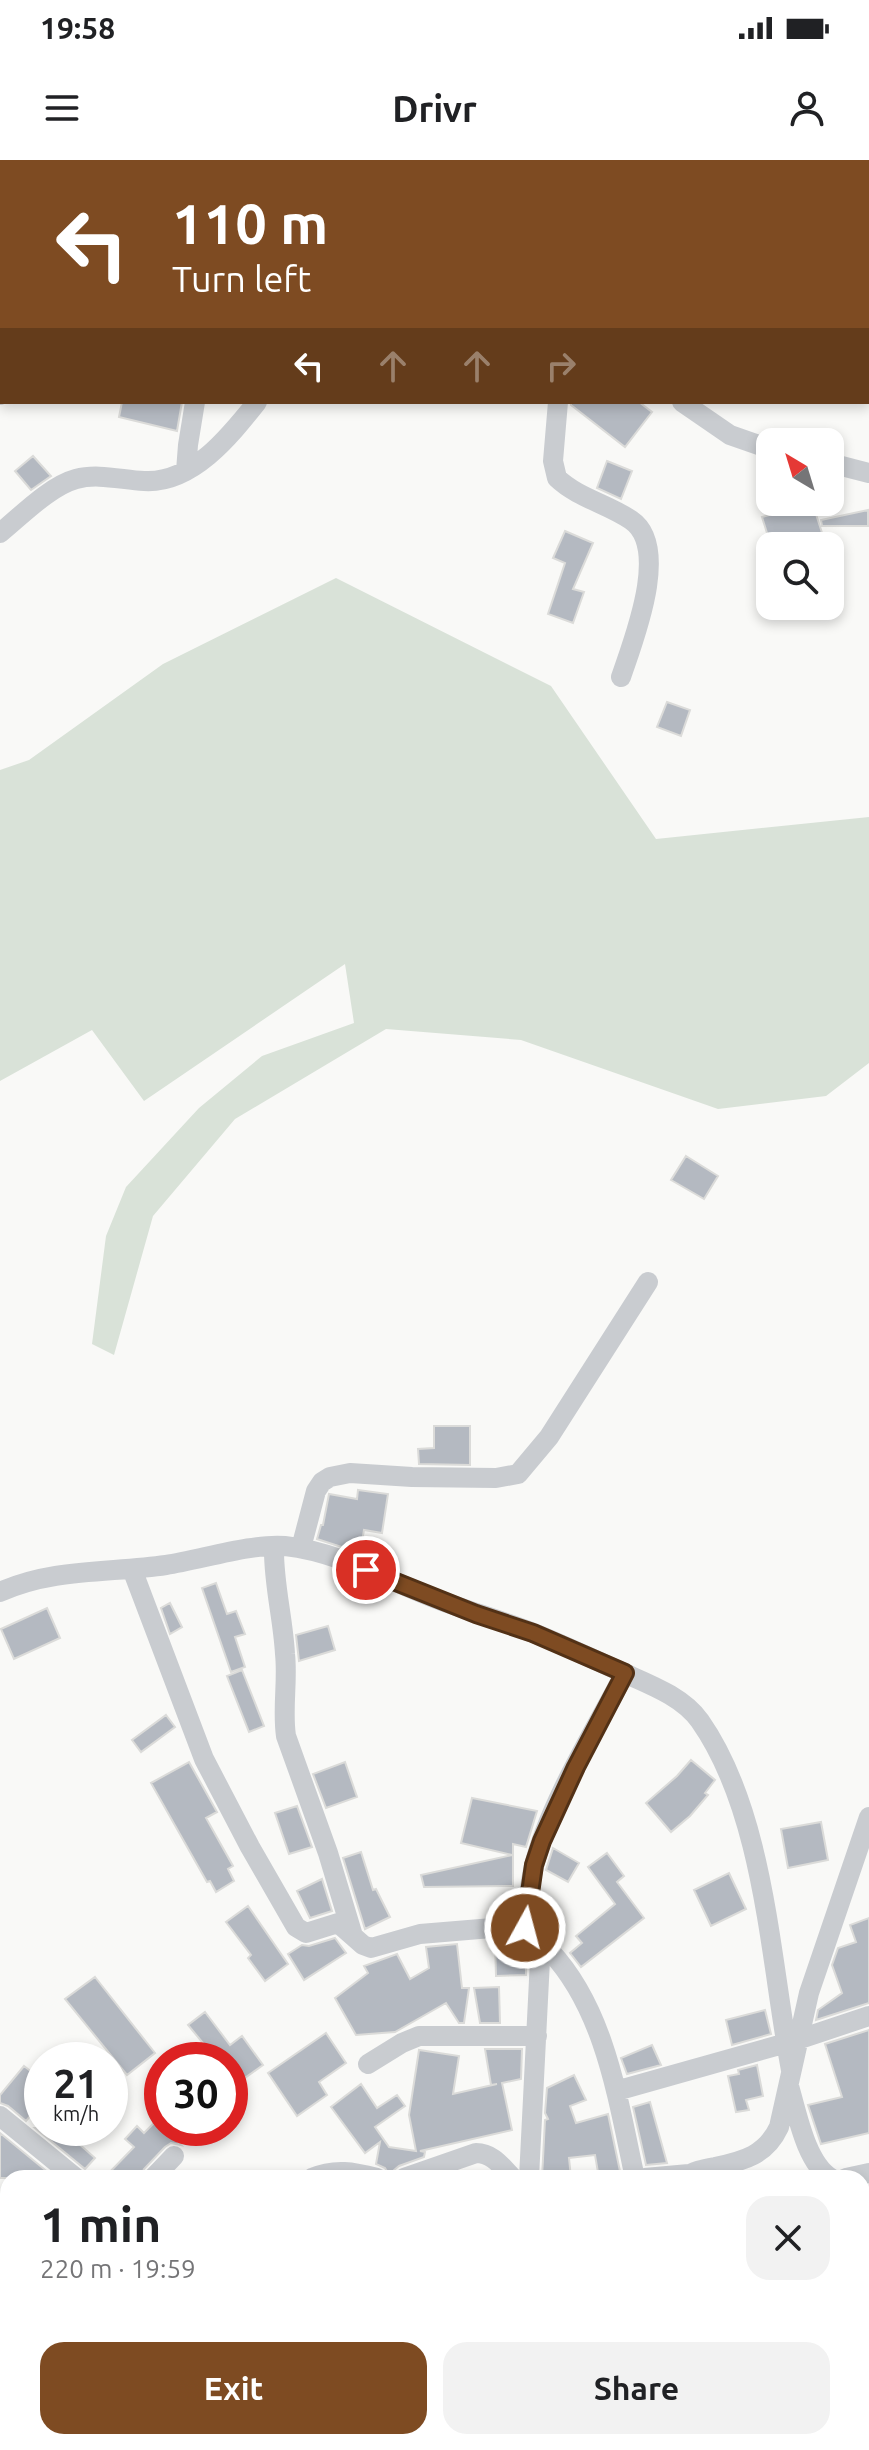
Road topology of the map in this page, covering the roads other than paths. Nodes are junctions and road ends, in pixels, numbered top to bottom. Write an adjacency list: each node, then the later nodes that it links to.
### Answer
1 (195, 404): 7 (street)
2 (255, 404): 7 (street)
3 (558, 404): 10 (street)
4 (685, 404): 5 (street)
5 (756, 444)
6 (844, 467): 8 (street)
7 (186, 471): 9 (street)
8 (869, 473)
9 (0, 533)
10 (621, 677)
11 (648, 1282): 13 (street)
12 (274, 1546): 13 (street); 14 (street); 19 (street)
13 (301, 1548): 16 (street)
14 (132, 1569): 15 (street); 19 (street)
15 (0, 1592)
16 (625, 1673): 18 (street); 22 (street)
17 (869, 1817): 22 (street)
18 (533, 1934): 19 (street); 21 (street); 25 (street)
19 (353, 1936)
20 (869, 2016): 22 (street)
21 (537, 2036): 23 (street); 34 (street)
22 (792, 2041): 24 (street); 25 (street)
23 (368, 2064)
24 (790, 2077): 27 (street); 29 (street)
25 (616, 2091): 35 (street)
26 (0, 2116): 30 (street)
27 (775, 2136): 29 (street); 36 (street)
28 (174, 2156): 31 (street)
29 (812, 2156): 37 (street)
30 (66, 2170)
31 (161, 2170)
32 (427, 2170): 33 (street)
33 (504, 2170)
34 (529, 2170)
35 (633, 2170)
36 (706, 2170)
37 (822, 2170)

